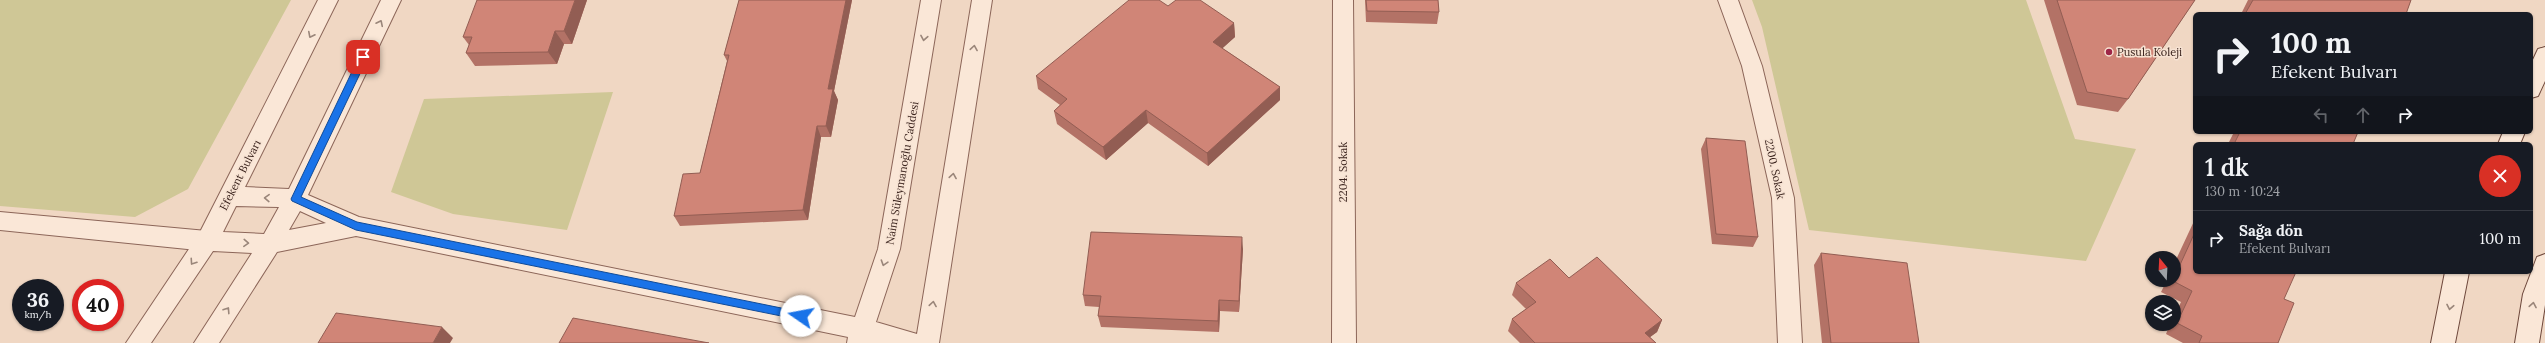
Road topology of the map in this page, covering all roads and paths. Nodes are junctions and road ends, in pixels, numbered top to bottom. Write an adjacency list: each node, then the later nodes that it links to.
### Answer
1 (328, 0): 9 (street, Efekent Bulvarı, one-way to 9)
2 (390, 0): 10 (street, one-way to 2)
3 (931, 0): 17 (street, Naim Süleymanoğlu Caddesi, one-way to 17)
4 (982, 0): 21 (street, one-way to 4)
5 (1343, 0): 22 (street, 2204. Sokak)
6 (1728, 0): 23 (street, 2200. Sokak)
7 (2545, 55): 8 (street)
8 (2533, 85)
9 (230, 196): 10 (street, one-way to 9); 13 (street, Efekent Bulvarı)
10 (295, 199): 12 (street); 14 (street)
11 (0, 221): 13 (street)
12 (356, 226): 14 (street); 17 (street)
13 (207, 241): 14 (street, one-way to 14); 18 (street, Efekent Bulvarı, one-way to 18)
14 (270, 244): 19 (street, one-way to 14)
15 (2545, 264): 25 (street, one-way to 15)
16 (2456, 274): 24 (street, one-way to 24)
17 (860, 336): 20 (street)
18 (138, 343)
19 (206, 343)
20 (913, 343)
21 (927, 343)
22 (1344, 343)
23 (1790, 343)
24 (2443, 343)
25 (2527, 343)

